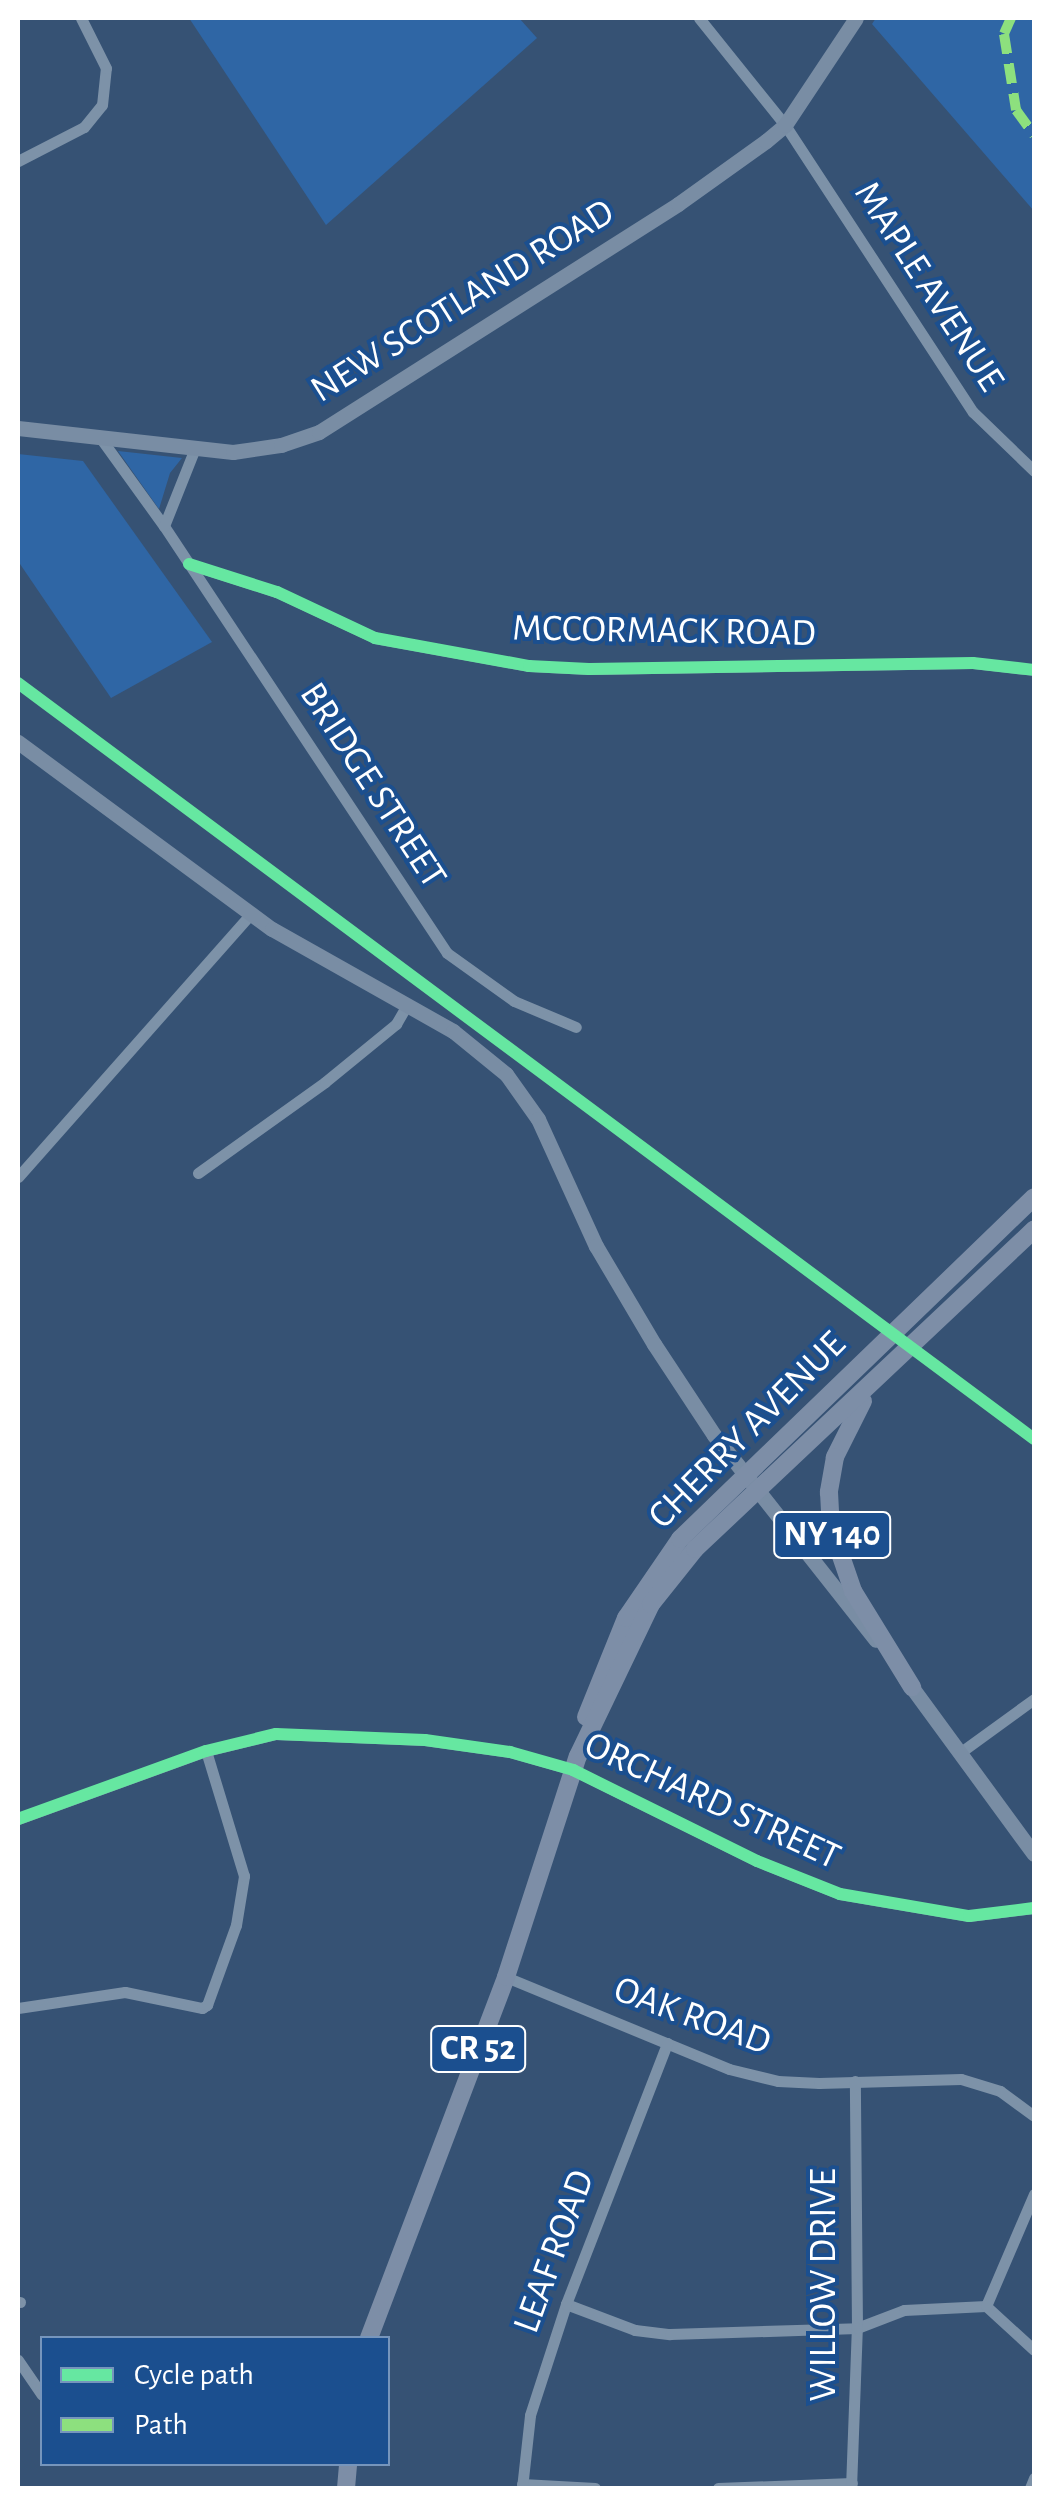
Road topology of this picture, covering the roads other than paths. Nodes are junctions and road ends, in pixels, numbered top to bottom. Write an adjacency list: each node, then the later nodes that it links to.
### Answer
1 (81, 18): 5 (street)
2 (699, 18): 4 (street, MAPLE AVENUE)
3 (856, 18): 4 (main road, NEW SCOTLAND ROAD)
4 (785, 125): 8 (main road, NEW SCOTLAND ROAD); 9 (street, MAPLE AVENUE)
5 (18, 160)
6 (18, 428): 7 (main road, NEW SCOTLAND ROAD)
7 (99, 436): 8 (main road, NEW SCOTLAND ROAD); 10 (street, BRIDGE STREET)
8 (195, 448): 10 (street)
9 (1034, 472)
10 (164, 526): 11 (street, BRIDGE STREET)
11 (189, 564): 12 (street, MCCORMACK ROAD); 16 (street, BRIDGE STREET)
12 (1034, 670)
13 (18, 742): 14 (main road)
14 (251, 914): 15 (main road); 18 (street)
15 (406, 1006): 17 (street); 22 (main road)
16 (576, 1026)
17 (198, 1173)
18 (18, 1176)
19 (1034, 1197): 22 (main road, CHERRY AVENUE / NY 140)
20 (1034, 1229): 21 (main road, CHERRY AVENUE / NY 140)
21 (881, 1377): 22 (main road, CHERRY AVENUE / CR 52); 23 (main road, NY 140)
22 (751, 1482): 23 (main road, NY 140); 27 (main road, CHERRY AVENUE / CR 52)
23 (912, 1687): 26 (main road, NY 140)
24 (1034, 1698): 26 (street)
25 (206, 1751): 27 (street, ORCHARD STREET); 28 (street, ORCHARD STREET); 32 (street)
26 (960, 1752): 29 (main road, NY 140)
27 (575, 1763): 30 (street, ORCHARD STREET); 31 (main road, CHERRY AVENUE / CR 52)
28 (18, 1820)
29 (1034, 1854)
30 (1034, 1908)
31 (506, 1977): 33 (street, OAK ROAD); 40 (main road, CHERRY AVENUE / CR 52)
32 (18, 2008)
33 (668, 2043): 34 (street, OAK ROAD); 37 (street, LEAF ROAD)
34 (855, 2082): 35 (street, OAK ROAD); 39 (street, WILLOW DRIVE)
35 (1034, 2116)
36 (1034, 2194): 38 (street)
37 (566, 2304): 39 (street); 45 (street, LEAF ROAD)
38 (986, 2306): 39 (street); 41 (street)
39 (857, 2328): 46 (street, WILLOW DRIVE)
40 (370, 2336)
41 (1034, 2350)
42 (18, 2360): 43 (street)
43 (40, 2392)
44 (1034, 2478): 49 (street)
45 (522, 2486): 47 (street)
46 (852, 2486): 48 (street)
47 (595, 2488)
48 (718, 2488)
49 (1030, 2488)

